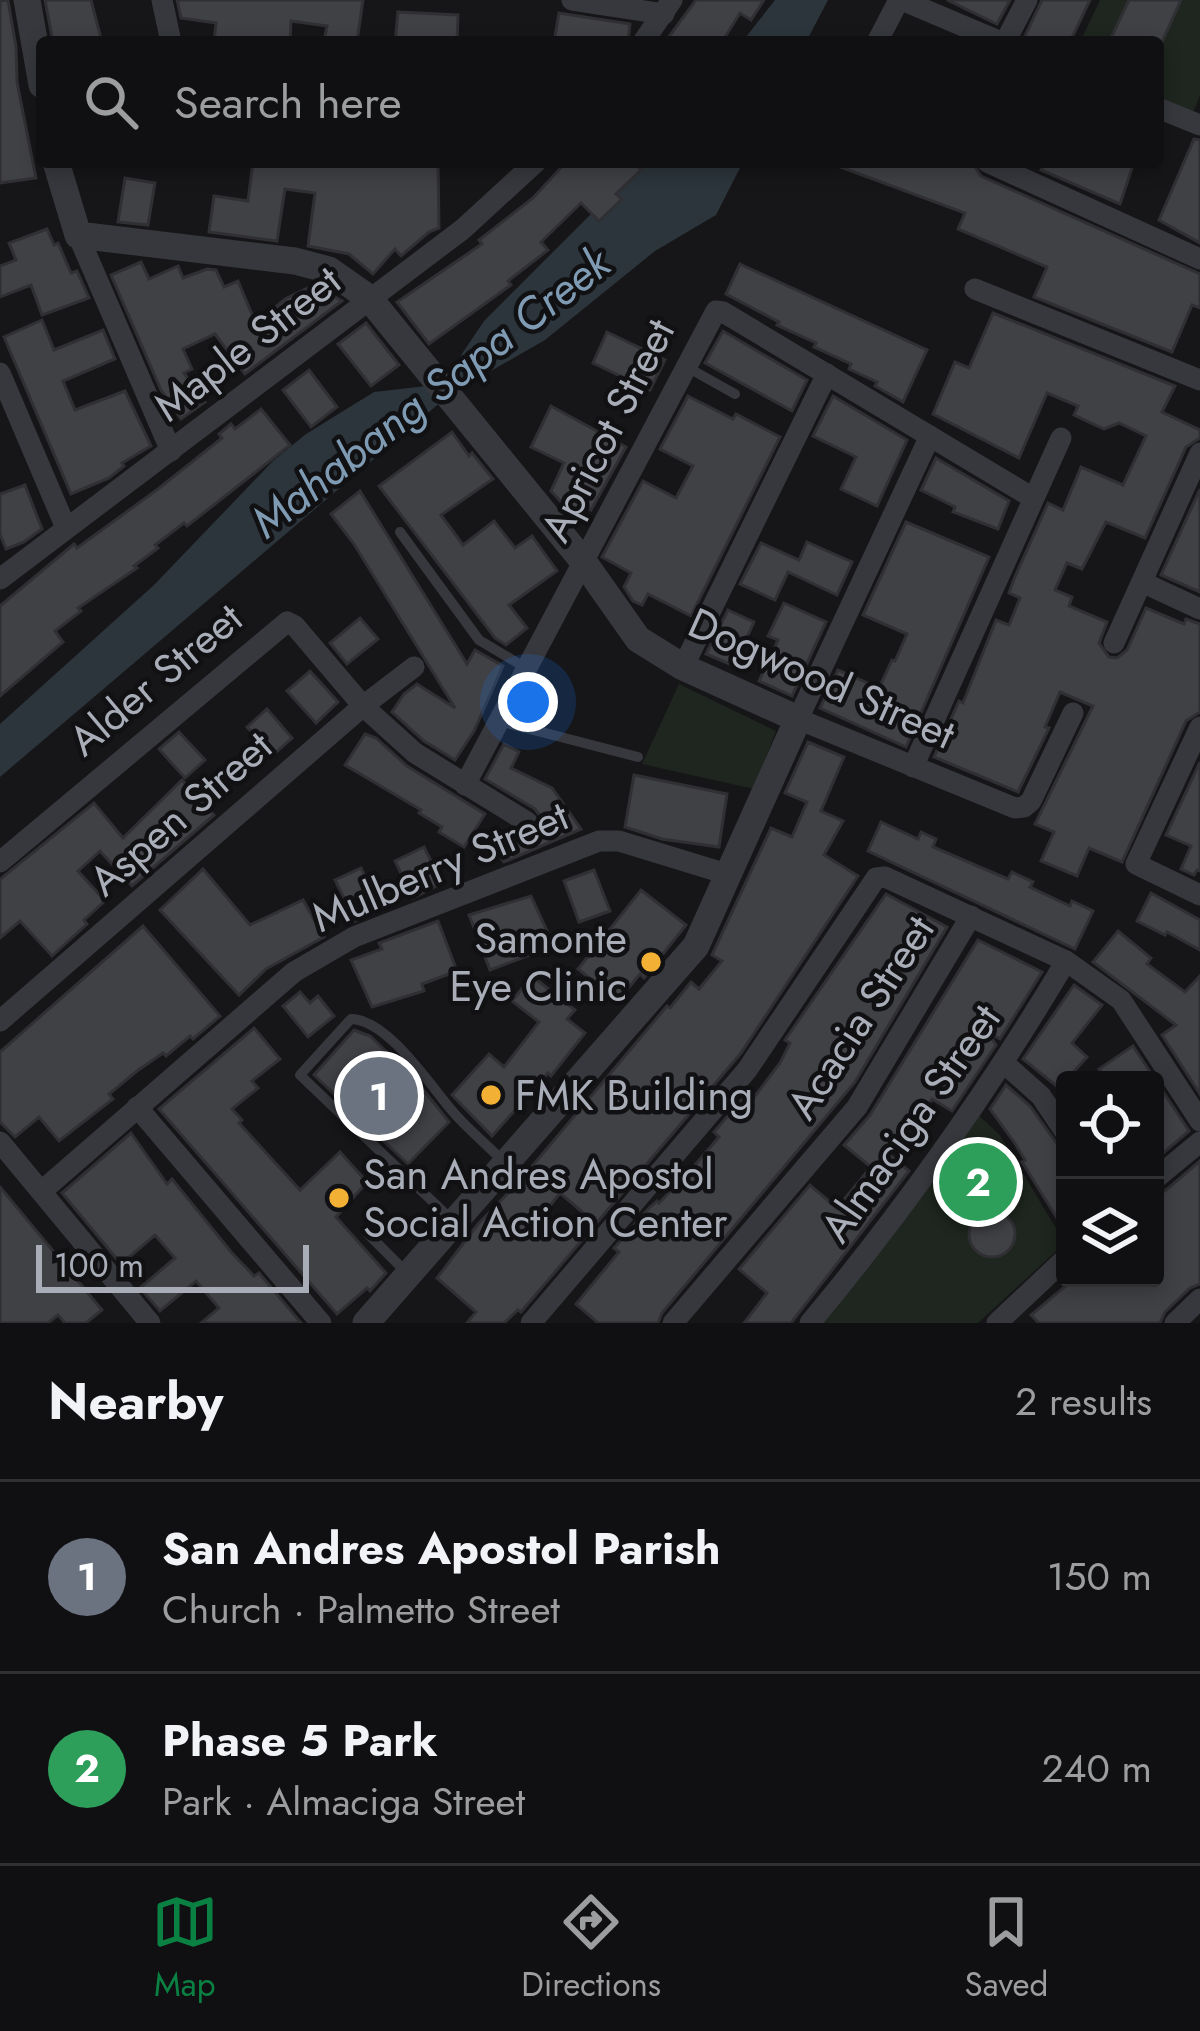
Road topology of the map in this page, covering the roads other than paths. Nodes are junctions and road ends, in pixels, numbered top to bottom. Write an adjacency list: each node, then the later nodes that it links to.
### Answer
1 (27, 0): 12 (street)
2 (162, 0): 7 (street)
3 (572, 0): 6 (street)
4 (901, 0): 9 (street); 10 (street)
5 (1028, 0): 11 (street)
6 (668, 7): 8 (street)
7 (170, 36)
8 (647, 36)
9 (880, 36)
10 (988, 36)
11 (1007, 36)
12 (36, 51)
13 (1164, 110): 14 (street)
14 (1200, 125)
15 (58, 168): 18 (street)
16 (529, 168): 21 (street, Maple Street)
17 (1001, 168): 19 (street)
18 (78, 235): 21 (street, Dogwood Street); 29 (street)
19 (1199, 256)
20 (975, 289): 25 (street)
21 (369, 298): 29 (street, Maple Street); 35 (street, Dogwood Street)
22 (685, 366): 24 (street, Apricot Street); 26 (lane); 35 (street, Apricot Street)
23 (0, 373): 33 (street)
24 (827, 374): 27 (street, Apricot Street); 41 (street)
25 (1200, 380)
26 (735, 394)
27 (930, 436): 32 (street, Apricot Street); 45 (street)
28 (1061, 438): 32 (street)
29 (171, 451): 33 (street, Maple Street)
30 (1200, 452): 31 (street)
31 (1192, 496): 37 (street)
32 (1033, 498): 49 (street)
33 (66, 528): 36 (street, Maple Street)
34 (400, 532): 42 (lane)
35 (583, 562): 41 (street, Dogwood Street); 42 (street, Apricot Street)
36 (0, 579)
37 (1144, 583): 38 (street); 39 (street)
38 (1200, 609)
39 (1114, 643)
40 (414, 667): 43 (street, Aspen Street)
41 (683, 667): 45 (street, Dogwood Street)
42 (527, 668): 46 (street, Apricot Street)
43 (363, 706): 50 (street, Alder Street); 52 (street, Alder Street); 57 (street, Aspen Street)
44 (1073, 713): 49 (street, Dogwood Street)
45 (798, 719): 49 (street, Dogwood Street); 53 (street)
46 (499, 721): 48 (lane); 50 (street, Apricot Street)
47 (1200, 728): 54 (street)
48 (638, 757)
49 (913, 767)
50 (465, 785): 51 (street, Alder Street)
51 (527, 822)
52 (0, 862)
53 (730, 875): 59 (street, Mulberry Street); 64 (street)
54 (1200, 895)
55 (971, 916): 56 (street); 75 (street); 76 (street, Acacia Street)
56 (1066, 961): 58 (street, Almaciga Street); 61 (street)
57 (0, 1021)
58 (1005, 1064): 60 (street); 77 (street, Almaciga Street)
59 (136, 1107): 66 (street, Mulberry Street); 73 (street)
60 (1056, 1118)
61 (1200, 1121)
62 (0, 1142): 66 (street)
63 (1200, 1142): 65 (street)
64 (505, 1163): 67 (street); 67 (lane)
65 (1164, 1172)
66 (43, 1190): 72 (street)
67 (454, 1222): 70 (street)
68 (368, 1234): 70 (lane)
69 (1056, 1267): 78 (street)
70 (409, 1275): 74 (street)
71 (1200, 1299): 79 (street)
72 (150, 1323)
73 (321, 1323)
74 (367, 1323)
75 (531, 1323)
76 (673, 1323)
77 (810, 1323)
78 (997, 1323)
79 (1175, 1323)

